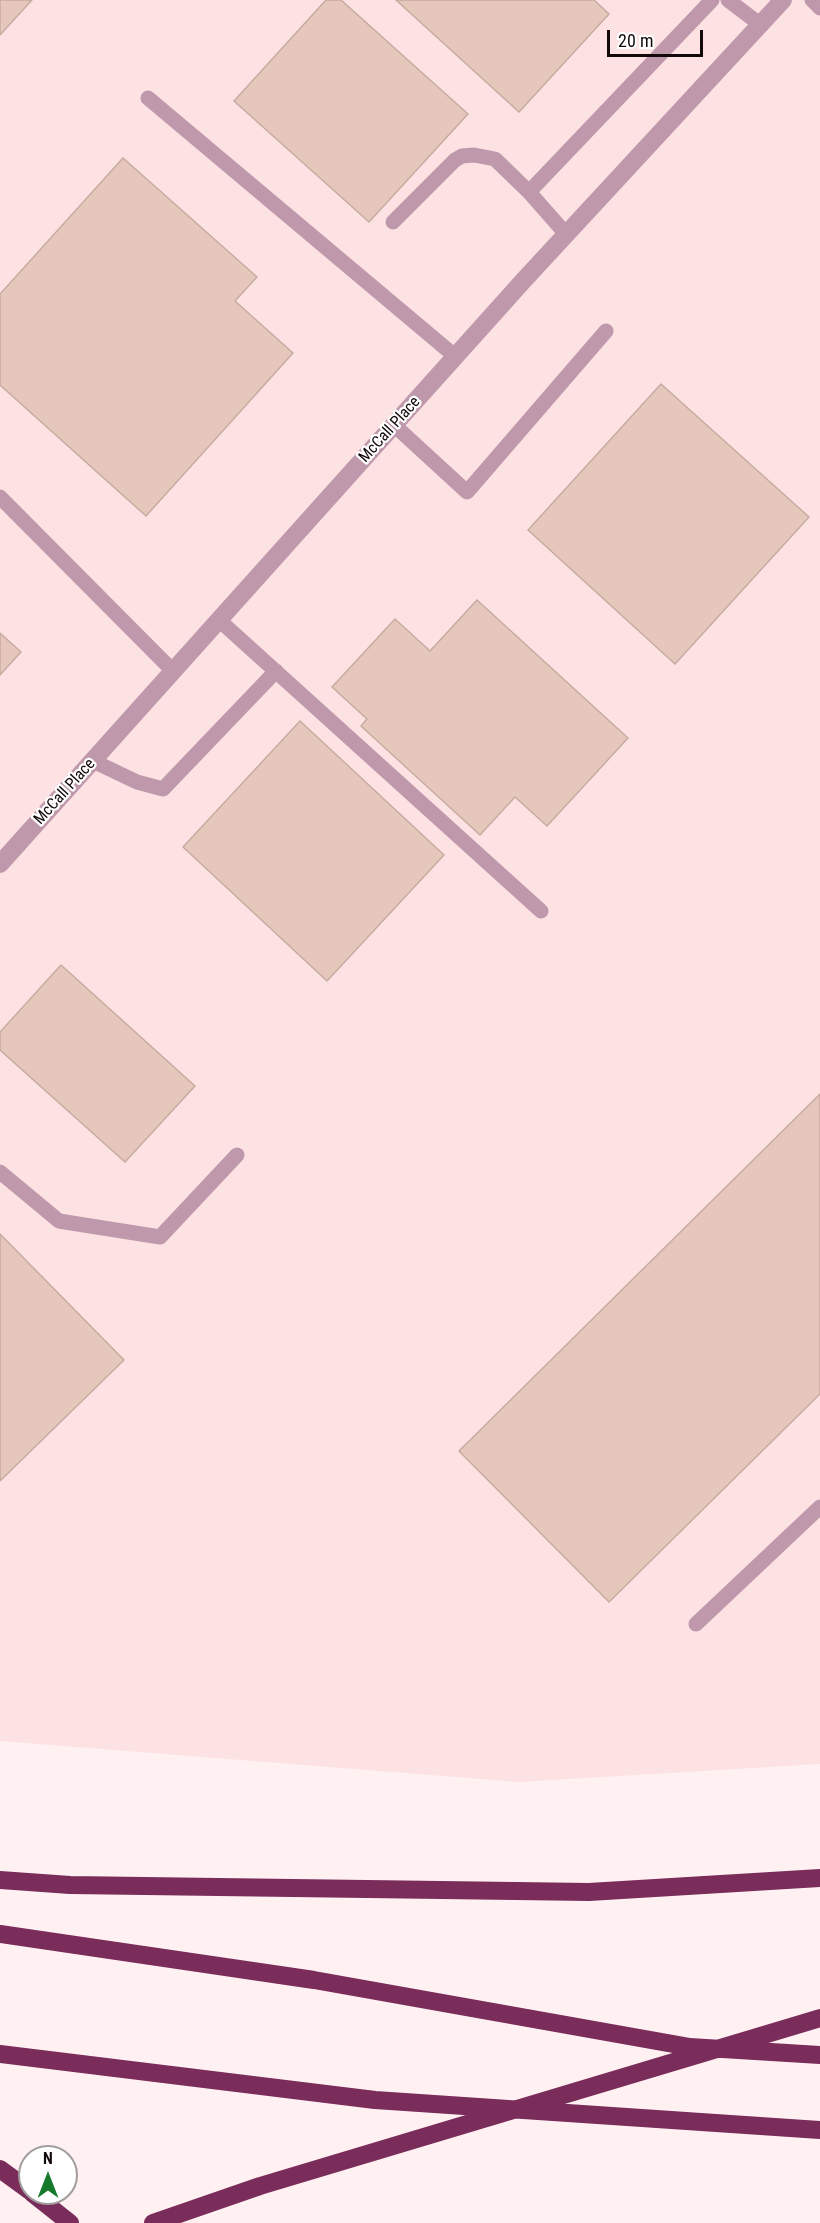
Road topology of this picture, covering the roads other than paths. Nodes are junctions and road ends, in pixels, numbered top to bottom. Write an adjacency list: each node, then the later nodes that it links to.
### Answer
1 (712, 0): 8 (lane)
2 (728, 0): 6 (lane)
3 (783, 0): 6 (street, McCall Place)
4 (812, 0): 5 (lane)
5 (820, 8)
6 (761, 24): 10 (street, McCall Place)
7 (148, 98): 12 (lane)
8 (529, 192): 9 (lane); 10 (lane)
9 (393, 222)
10 (566, 234): 12 (street, McCall Place)
11 (606, 331): 13 (lane)
12 (456, 357): 13 (street, McCall Place)
13 (394, 425): 15 (street, McCall Place)
14 (0, 497): 16 (lane)
15 (219, 620): 16 (street, McCall Place); 17 (lane)
16 (173, 671): 18 (street, McCall Place)
17 (276, 671): 18 (lane); 20 (lane)
18 (93, 761): 19 (street, McCall Place)
19 (0, 864)
20 (541, 911)
21 (237, 1155): 22 (lane)
22 (0, 1172)
23 (820, 1507): 24 (lane)
24 (696, 1624)
25 (820, 1878): 26 (highway)
26 (0, 1880)
27 (0, 1934): 30 (highway)
28 (820, 2018): 36 (highway)
29 (0, 2054): 31 (highway)
30 (820, 2055)
31 (820, 2130)
32 (0, 2169): 33 (highway)
33 (18, 2182)
34 (47, 2205): 35 (highway)
35 (70, 2223)
36 (153, 2223)

